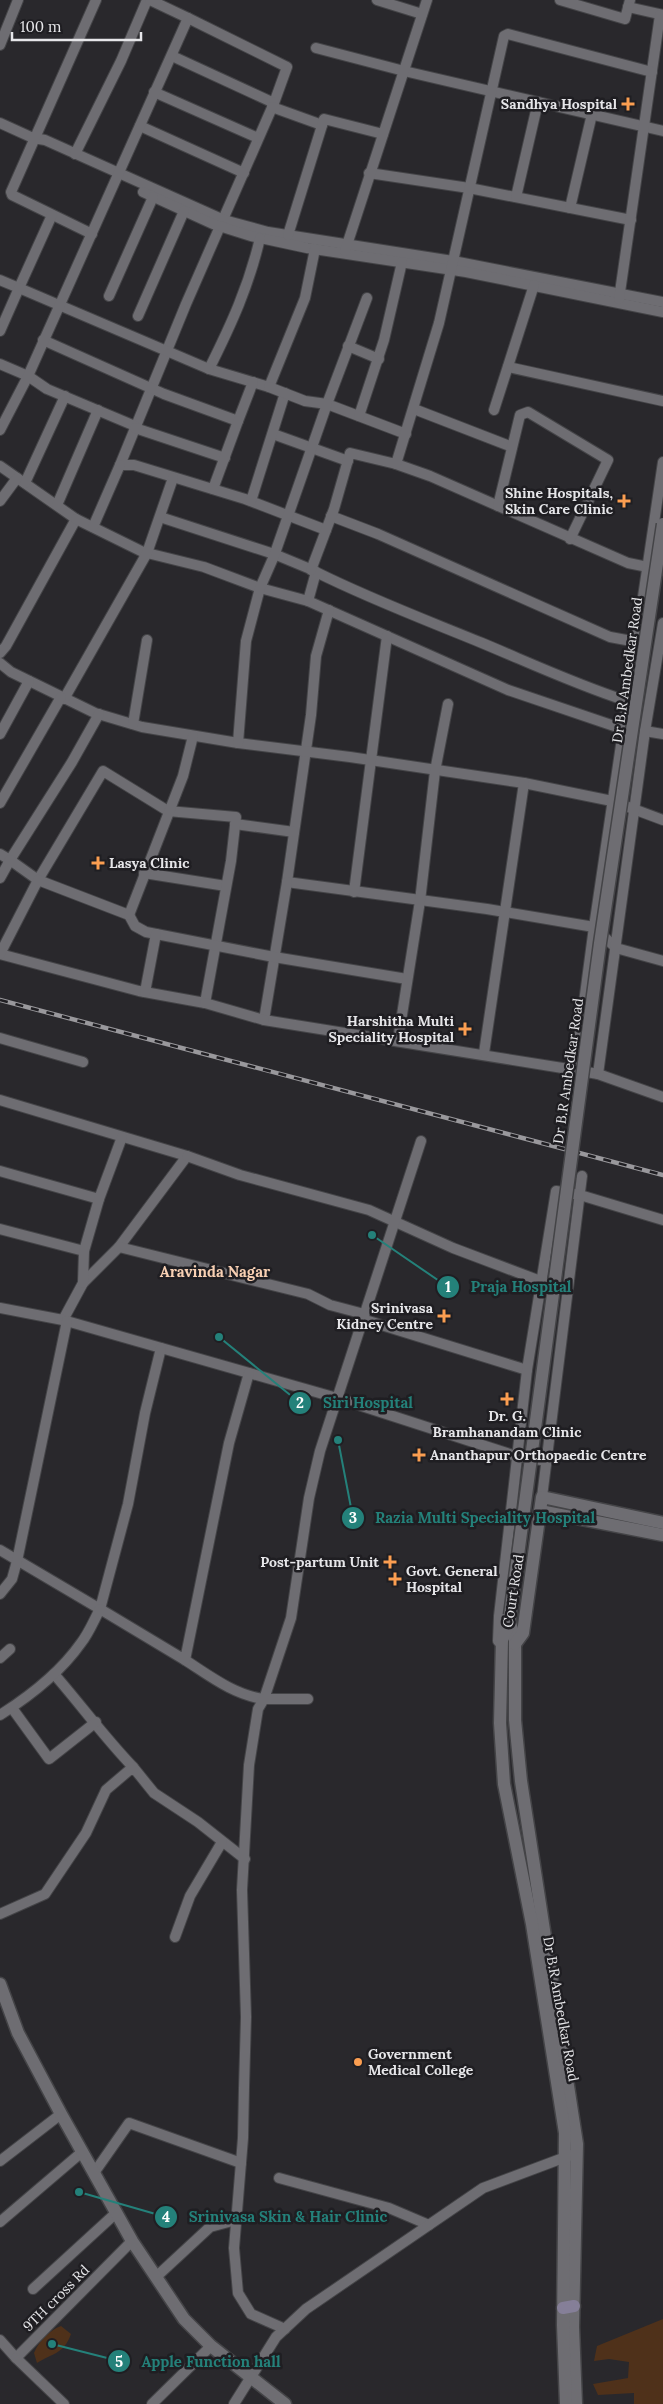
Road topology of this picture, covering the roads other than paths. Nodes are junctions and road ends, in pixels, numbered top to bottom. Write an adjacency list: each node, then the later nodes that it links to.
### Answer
1 (18, 0): 11 (street)
2 (96, 0): 28 (street)
3 (149, 0): 10 (street); 29 (street)
4 (378, 0): 8 (street)
5 (427, 0): 8 (street)
6 (560, 0): 7 (street)
7 (629, 4): 9 (street)
8 (422, 14): 14 (street)
9 (662, 15): 15 (street)
10 (188, 18): 13 (street); 19 (street)
11 (0, 44)
12 (316, 48): 14 (street)
13 (172, 56): 17 (street); 19 (street)
14 (404, 71): 16 (street); 26 (street)
15 (652, 72): 16 (street); 24 (street)
16 (492, 91): 18 (street); 33 (street)
17 (154, 92): 22 (street); 27 (street)
18 (538, 102): 20 (street); 35 (street)
19 (273, 105): 23 (street); 27 (street)
20 (592, 114): 24 (street); 36 (street)
21 (0, 124): 28 (street)
22 (140, 126): 30 (street); 32 (street)
23 (322, 126): 26 (street); 42 (street)
24 (644, 126): 25 (street); 39 (street)
25 (663, 131)
26 (382, 134): 31 (street)
27 (258, 138): 30 (street)
28 (35, 139): 29 (street); 32 (street); 38 (street)
29 (75, 154): 32 (street)
30 (244, 173): 40 (street)
31 (369, 173): 33 (street); 45 (street)
32 (117, 177): 34 (street); 40 (street); 41 (street)
33 (469, 188): 35 (street); 47 (street)
34 (153, 197): 37 (street); 51 (street)
35 (516, 197): 36 (street)
36 (570, 208): 39 (street)
37 (184, 211): 40 (street); 57 (street)
38 (52, 215): 41 (street); 50 (street)
39 (631, 220): 53 (street)
40 (222, 223): 42 (street); 43 (street); 61 (street)
41 (92, 234): 55 (street)
42 (288, 235): 45 (street)
43 (260, 238): 44 (street); 65 (street)
44 (315, 249): 45 (street); 69 (street)
45 (346, 249): 46 (street); 47 (street)
46 (402, 262): 47 (street); 62 (street)
47 (452, 265): 49 (street); 53 (street); 74 (street)
48 (0, 280): 50 (street)
49 (534, 285): 53 (street); 64 (street)
50 (19, 288): 55 (street); 58 (street)
51 (109, 296)
52 (367, 298): 60 (street)
53 (620, 298): 54 (street); 56 (street)
54 (663, 302)
55 (59, 304): 59 (street); 61 (street)
56 (663, 312)
57 (138, 316)
58 (0, 331)
59 (43, 340): 66 (street); 68 (street)
60 (348, 346): 62 (street); 73 (street)
61 (167, 350): 65 (street); 68 (street)
62 (379, 359): 77 (street)
63 (0, 364): 66 (street)
64 (508, 367): 72 (street); 76 (street)
65 (209, 369): 67 (street)
66 (28, 376): 71 (street); 80 (street)
67 (252, 382): 69 (street); 78 (street)
68 (151, 388): 78 (street); 79 (street)
69 (269, 388): 70 (street)
70 (285, 394): 73 (street); 81 (street)
71 (65, 396): 75 (street); 92 (street)
72 (663, 401)
73 (327, 404): 77 (street); 84 (street)
74 (414, 409): 82 (street); 83 (street)
75 (98, 410): 79 (street); 96 (street)
76 (494, 410)
77 (359, 416): 82 (street)
78 (238, 421): 85 (street)
79 (135, 427): 85 (street); 89 (street)
80 (0, 430)
81 (273, 434): 84 (street); 94 (street)
82 (406, 434): 88 (street)
83 (512, 447): 97 (street); 105 (street)
84 (310, 448): 86 (street); 98 (street)
85 (225, 458): 93 (street)
86 (348, 461): 88 (street); 99 (street)
87 (663, 462): 108 (street)
88 (396, 464): 97 (street)
89 (120, 465): 91 (street); 103 (street)
90 (0, 466): 92 (street)
91 (173, 478): 93 (street); 100 (street)
92 (21, 481): 95 (street); 96 (street)
93 (213, 489): 94 (street)
94 (251, 501): 98 (street)
95 (0, 502)
96 (57, 506): 101 (street)
97 (498, 506): 105 (street)
98 (288, 514): 104 (street); 107 (street)
99 (331, 516): 104 (street); 117 (street)
100 (160, 517): 106 (street); 107 (street)
101 (76, 519): 103 (street); 118 (street)
102 (663, 524): 204 (street, Dr B.R Ambedkar Road, bridge)
103 (93, 527): 106 (street)
104 (326, 530): 110 (street)
105 (570, 539): 108 (street)
106 (147, 552): 111 (street); 121 (street)
107 (274, 554): 110 (street); 111 (street)
108 (648, 567): 109 (street); 117 (street)
109 (663, 570)
110 (314, 571): 112 (street); 122 (street)
111 (260, 588): 112 (street); 131 (street)
112 (308, 601): 113 (street)
113 (329, 610): 115 (street); 132 (street)
114 (663, 623): 127 (street)
115 (387, 636): 126 (street); 133 (street)
116 (147, 640): 125 (street)
117 (637, 642): 122 (street)
118 (0, 653)
119 (0, 663): 120 (street)
120 (29, 681): 121 (street); 128 (street)
121 (63, 698): 124 (street); 137 (street)
122 (627, 701): 126 (street)
123 (448, 704): 134 (street)
124 (99, 714): 125 (street); 144 (street)
125 (133, 724): 130 (street)
126 (623, 729): 136 (street)
127 (645, 731): 129 (street); 138 (street)
128 (0, 734)
129 (663, 734)
130 (193, 736): 131 (street); 139 (street)
131 (238, 743): 132 (street)
132 (306, 751): 133 (street); 142 (street)
133 (372, 760): 134 (street); 150 (street)
134 (436, 771): 135 (street); 151 (street)
135 (524, 783): 136 (street); 152 (street)
136 (612, 801): 138 (street); 154 (street)
137 (0, 803)
138 (635, 810): 140 (street); 157 (street)
139 (168, 811): 141 (street); 145 (street); 147 (street)
140 (663, 820)
141 (235, 824): 142 (street); 149 (street)
142 (294, 832): 148 (street)
143 (0, 854): 144 (street)
144 (10, 860): 146 (street); 147 (street)
145 (144, 873): 149 (street); 153 (street)
146 (0, 878)
147 (38, 880): 153 (street); 158 (street)
148 (287, 882): 150 (street); 159 (street)
149 (226, 886): 156 (street)
150 (354, 892): 151 (street)
151 (420, 900): 152 (street); 161 (street)
152 (504, 912): 154 (street); 167 (street)
153 (128, 915): 155 (street)
154 (594, 927): 157 (street); 169 (street)
155 (156, 934): 156 (street); 162 (street)
156 (216, 946): 159 (street); 163 (street)
157 (616, 948): 160 (street); 170 (street)
158 (0, 954): 162 (street)
159 (274, 957): 161 (street); 164 (street)
160 (663, 961)
161 (407, 979): 166 (street)
162 (145, 992): 163 (street)
163 (204, 1003): 164 (street)
164 (264, 1020): 166 (street)
165 (0, 1038): 168 (street)
166 (398, 1040): 167 (street)
167 (484, 1053): 169 (street)
168 (83, 1062)
169 (575, 1070): 170 (street)
170 (598, 1074): 171 (street)
171 (663, 1097)
172 (0, 1100): 173 (street)
173 (122, 1137): 175 (street); 179 (street)
174 (421, 1141): 181 (street)
175 (187, 1156): 181 (street); 183 (street)
176 (0, 1171): 179 (street)
177 (582, 1176): 178 (street)
178 (580, 1195): 180 (street); 185 (street); 195 (street)
179 (99, 1199): 184 (street)
180 (663, 1220)
181 (395, 1221): 185 (street); 188 (street)
182 (0, 1229): 184 (street)
183 (119, 1247): 186 (street); 188 (street)
184 (84, 1251): 186 (street)
185 (542, 1282): 191 (street)
186 (83, 1283): 189 (street)
187 (0, 1308): 189 (street)
188 (363, 1317): 191 (street); 193 (street)
189 (65, 1321): 190 (street); 201 (street)
190 (161, 1348): 192 (street); 203 (street)
191 (527, 1370): 194 (street)
192 (249, 1373): 193 (street); 209 (street)
193 (337, 1398): 194 (street); 211 (street)
194 (516, 1456): 195 (street); 205 (street)
195 (546, 1460): 196 (street)
196 (542, 1497): 197 (street, Court Road); 198 (street)
197 (540, 1511): 199 (street); 206 (street, Court Road)
198 (663, 1523)
199 (663, 1535)
200 (0, 1550): 201 (street)
201 (18, 1561): 202 (street); 203 (street)
202 (0, 1594)
203 (100, 1609): 209 (street); 210 (street)
204 (510, 1619): 205 (street, Dr B.R Ambedkar Road); 206 (street, Dr B.R Ambedkar Road)
205 (502, 1644): 224 (street, Dr B.R Ambedkar Road)
206 (515, 1644): 224 (street, Dr B.R Ambedkar Road)
207 (10, 1649): 208 (street)
208 (0, 1658)
209 (185, 1660): 211 (street)
210 (54, 1674): 213 (street); 215 (street)
211 (264, 1699): 212 (street); 218 (street)
212 (308, 1700)
213 (12, 1708): 214 (street); 215 (street)
214 (0, 1715)
215 (96, 1722): 216 (street)
216 (133, 1767): 217 (street); 219 (street)
217 (222, 1842): 218 (street); 220 (street)
218 (245, 1858): 226 (street)
219 (0, 1914)
220 (175, 1937)
221 (1, 1991): 222 (street)
222 (62, 2114): 223 (street); 225 (street)
223 (82, 2152): 227 (street); 231 (street)
224 (571, 2155): 232 (street); 236 (street, Dr B.R Ambedkar Road)
225 (0, 2161)
226 (241, 2163): 227 (street); 230 (street)
227 (94, 2173): 229 (street)
228 (279, 2178): 232 (street)
229 (116, 2213): 233 (street); 235 (street)
230 (236, 2220): 234 (street); 237 (street)
231 (0, 2222)
232 (429, 2225): 237 (street)
233 (132, 2241): 234 (street); 240 (street, 9TH cross Rd)
234 (156, 2277): 239 (street)
235 (33, 2290)
236 (569, 2307): 246 (street, Dr B.R Ambedkar Road); 247 (street, Dr B.R Ambedkar Road)
237 (285, 2329): 241 (street)
238 (0, 2340): 240 (street)
239 (212, 2346): 241 (street); 243 (street)
240 (16, 2358): 242 (street)
241 (250, 2378): 244 (street); 245 (street)
242 (59, 2402)
243 (152, 2404)
244 (234, 2404)
245 (285, 2404)
246 (566, 2404)
247 (576, 2404)

